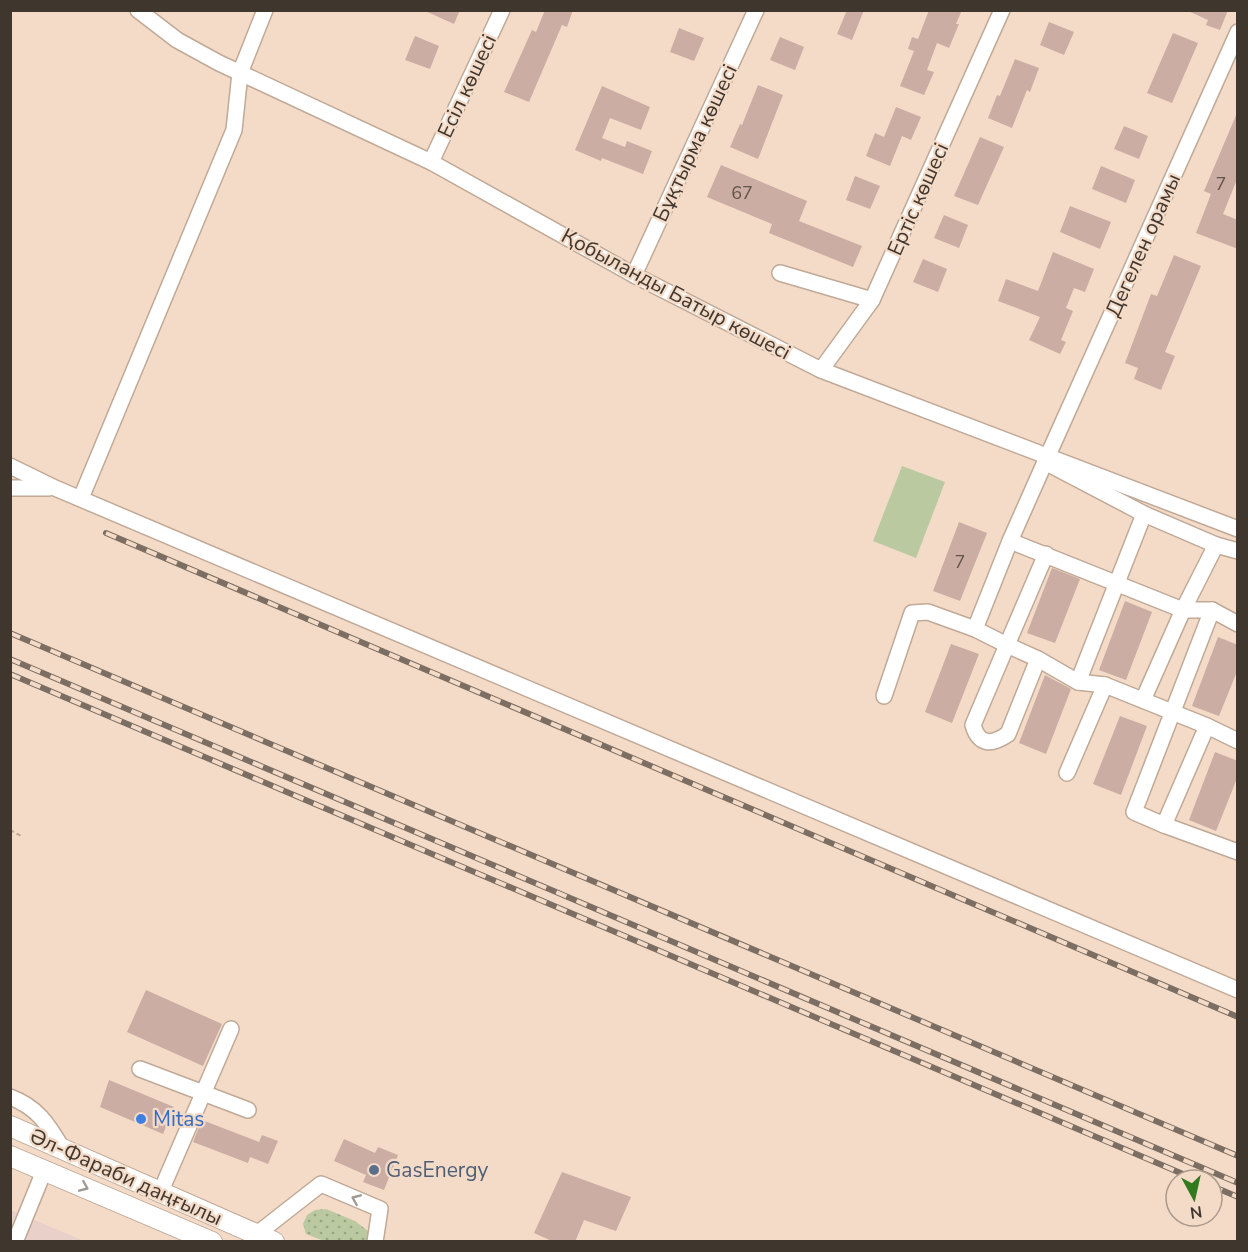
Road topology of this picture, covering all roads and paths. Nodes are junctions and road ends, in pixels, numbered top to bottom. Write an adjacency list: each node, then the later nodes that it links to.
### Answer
1 (138, 10): 7 (street, Қобыланды Батыр көшесі)
2 (265, 10): 7 (street)
3 (502, 10): 8 (street, Есіл көшесі)
4 (756, 10): 10 (street, Бұқтырма көшесі)
5 (1002, 10): 11 (street, Ертіс көшесі)
6 (1238, 32): 13 (street, Дегелен орамы)
7 (240, 73): 8 (street, Қобыланды Батыр көшесі); 17 (street)
8 (431, 162): 10 (street, Қобыланды Батыр көшесі)
9 (780, 273): 11 (street)
10 (634, 275): 12 (street, Қобыланды Батыр көшесі)
11 (872, 300): 12 (street, Ертіс көшесі)
12 (822, 370): 13 (street, Қобыланды Батыр көшесі)
13 (1047, 460): 18 (street); 19 (street, Қобыланды Батыр көшесі); 20 (street, Дегелен орамы)
14 (10, 466): 16 (street)
15 (10, 488): 16 (street)
16 (55, 488): 17 (street)
17 (81, 498): 43 (street)
18 (1144, 514): 21 (street); 24 (street)
19 (1238, 529)
20 (1010, 541): 23 (street); 28 (street, Дегелен орамы)
21 (1216, 545): 22 (street); 25 (street)
22 (1238, 550)
23 (1046, 554): 24 (street); 29 (street)
24 (1116, 582): 25 (street); 31 (street)
25 (1183, 609): 26 (street); 34 (street)
26 (1212, 610): 27 (street); 35 (street)
27 (1238, 624)
28 (975, 629): 29 (street); 33 (street)
29 (1006, 645): 30 (street); 30 (street)
30 (1038, 659): 31 (street)
31 (1078, 682): 32 (street)
32 (1105, 685): 34 (street); 38 (street)
33 (884, 696)
34 (1143, 700): 35 (street)
35 (1173, 712): 36 (street); 39 (street)
36 (1207, 726): 37 (street); 39 (street)
37 (1237, 741)
38 (1068, 773)
39 (1164, 825): 42 (street)
40 (10, 830): 41 (path)
41 (21, 836)
42 (1238, 852)
43 (1238, 990)
44 (231, 1029): 46 (street)
45 (140, 1070): 46 (street)
46 (203, 1094): 48 (street); 53 (street)
47 (10, 1097): 50 (street)
48 (248, 1110)
49 (10, 1126): 50 (main road, Әл-Фараби даңғылы)
50 (62, 1148): 53 (main road, Әл-Фараби даңғылы)
51 (10, 1156): 52 (main road, Әл-Фараби даңғылы)
52 (44, 1171): 54 (main road, Әл-Фараби даңғылы, one-way to 54); 56 (street)
53 (160, 1193): 55 (main road, Әл-Фараби даңғылы)
54 (184, 1236): 57 (main road, Әл-Фараби даңғылы)
55 (266, 1238): 58 (street, one-way to 55)
56 (15, 1242)
57 (212, 1242)
58 (375, 1242)

